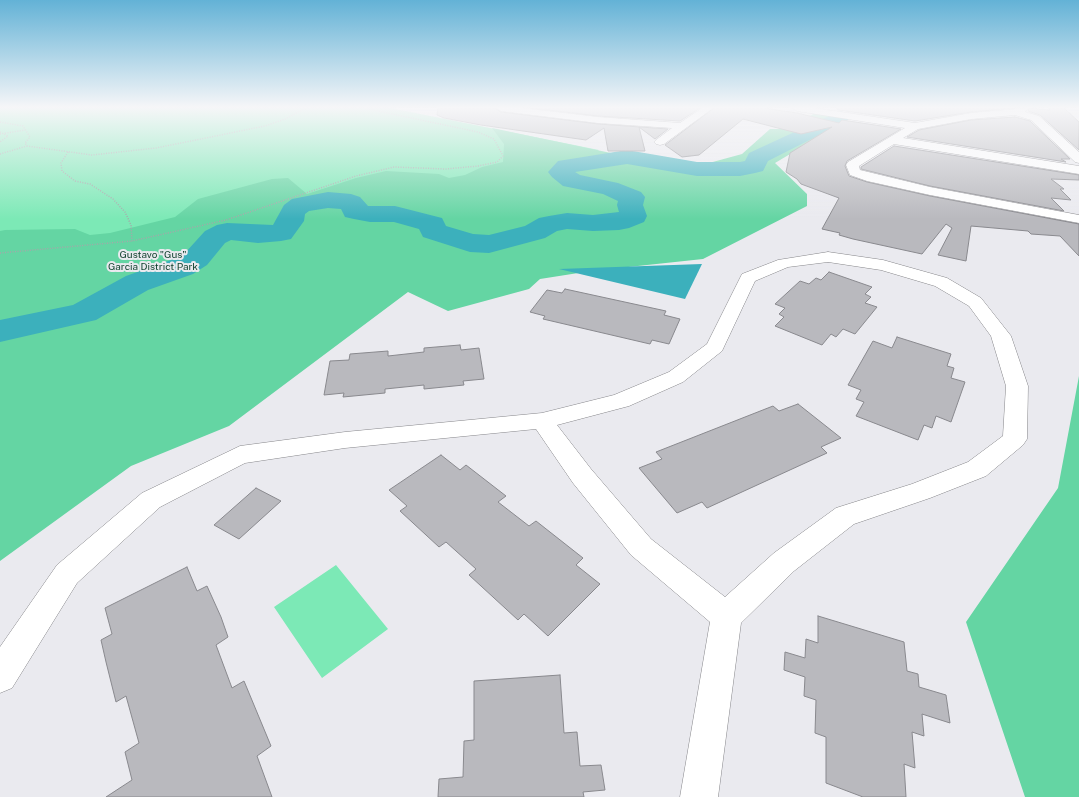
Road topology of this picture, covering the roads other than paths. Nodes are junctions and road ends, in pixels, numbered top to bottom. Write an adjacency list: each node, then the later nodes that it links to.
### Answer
1 (883, 145): 6 (lane)
2 (924, 145): 5 (lane)
3 (1065, 145): 4 (lane)
4 (1079, 159)
5 (1079, 170)
6 (1079, 219)
7 (542, 421): 8 (lane); 8 (lane); 9 (lane)
8 (726, 616): 10 (lane)
9 (0, 676)
10 (699, 797)

